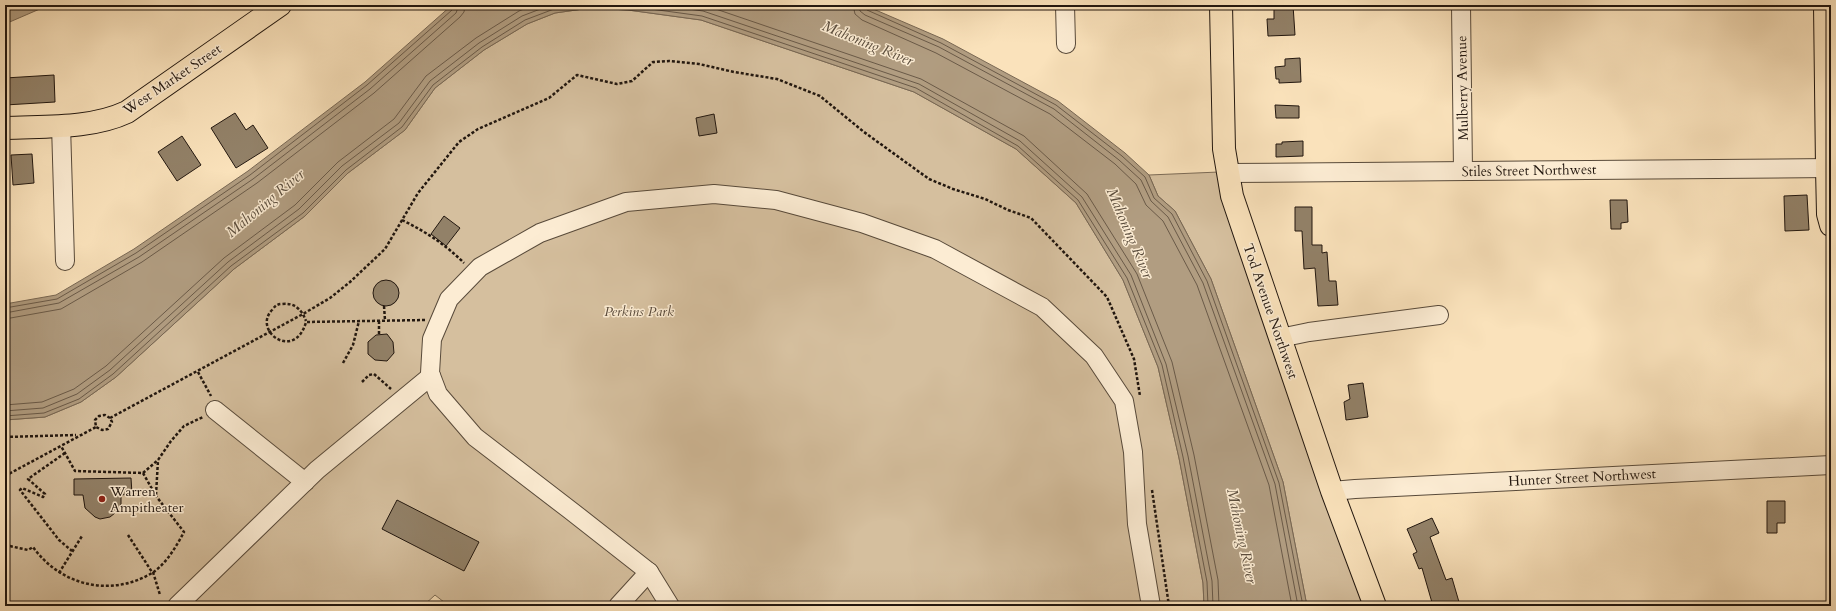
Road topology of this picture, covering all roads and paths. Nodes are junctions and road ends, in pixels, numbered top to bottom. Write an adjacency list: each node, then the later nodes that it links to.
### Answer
1 (280, 5): 7 (main road, West Market Street)
2 (1065, 5): 6 (street)
3 (1221, 5): 11 (main road, Tod Avenue Northwest)
4 (1461, 5): 10 (street, Mulberry Avenue)
5 (1825, 5): 9 (main road)
6 (1066, 44)
7 (61, 125): 8 (main road, West Market Street); 14 (street)
8 (5, 128)
9 (1829, 168): 10 (street, Stiles Street Northwest); 13 (main road)
10 (1463, 171): 11 (street, Stiles Street Northwest)
11 (1228, 173): 26 (main road, Tod Avenue Northwest)
12 (402, 220): 15 (path); 17 (path); 32 (path)
13 (1831, 225)
14 (65, 261)
15 (467, 265)
16 (384, 306): 20 (path)
17 (303, 314): 23 (path); 24 (path); 24 (path)
18 (1440, 315): 26 (street)
19 (439, 319): 20 (path); 29 (street); 59 (street)
20 (385, 320): 22 (path)
21 (359, 321): 22 (path); 23 (path); 27 (path)
22 (379, 321): 25 (path)
23 (306, 322): 24 (path)
24 (270, 332): 28 (path)
25 (379, 334)
26 (1280, 338): 46 (main road, Tod Avenue Northwest)
27 (343, 363)
28 (198, 372): 33 (path); 34 (path)
29 (431, 376): 44 (street); 53 (street)
30 (362, 382): 31 (path)
31 (383, 382)
32 (1141, 404)
33 (215, 410): 40 (path); 44 (street)
34 (110, 418): 35 (path); 35 (path)
35 (96, 427): 36 (path)
36 (78, 435): 37 (path); 38 (path)
37 (5, 437)
38 (61, 446): 39 (path); 43 (path)
39 (65, 453): 42 (path); 51 (path)
40 (158, 460): 42 (path); 47 (path)
41 (1831, 465): 46 (street, Hunter Street Northwest)
42 (143, 473): 47 (path)
43 (5, 476)
44 (305, 482): 56 (street)
45 (1151, 482): 60 (path)
46 (1332, 491): 61 (main road, Tod Avenue Northwest)
47 (156, 496): 52 (path)
48 (128, 535): 52 (path)
49 (82, 536): 51 (path)
50 (5, 545): 54 (path)
51 (72, 551): 54 (path)
52 (152, 572): 54 (path); 55 (path)
53 (648, 572): 57 (street); 58 (street)
54 (59, 573)
55 (160, 595)
56 (177, 606)
57 (618, 606)
58 (670, 606)
59 (1151, 606)
60 (1169, 606)
61 (1375, 606)

